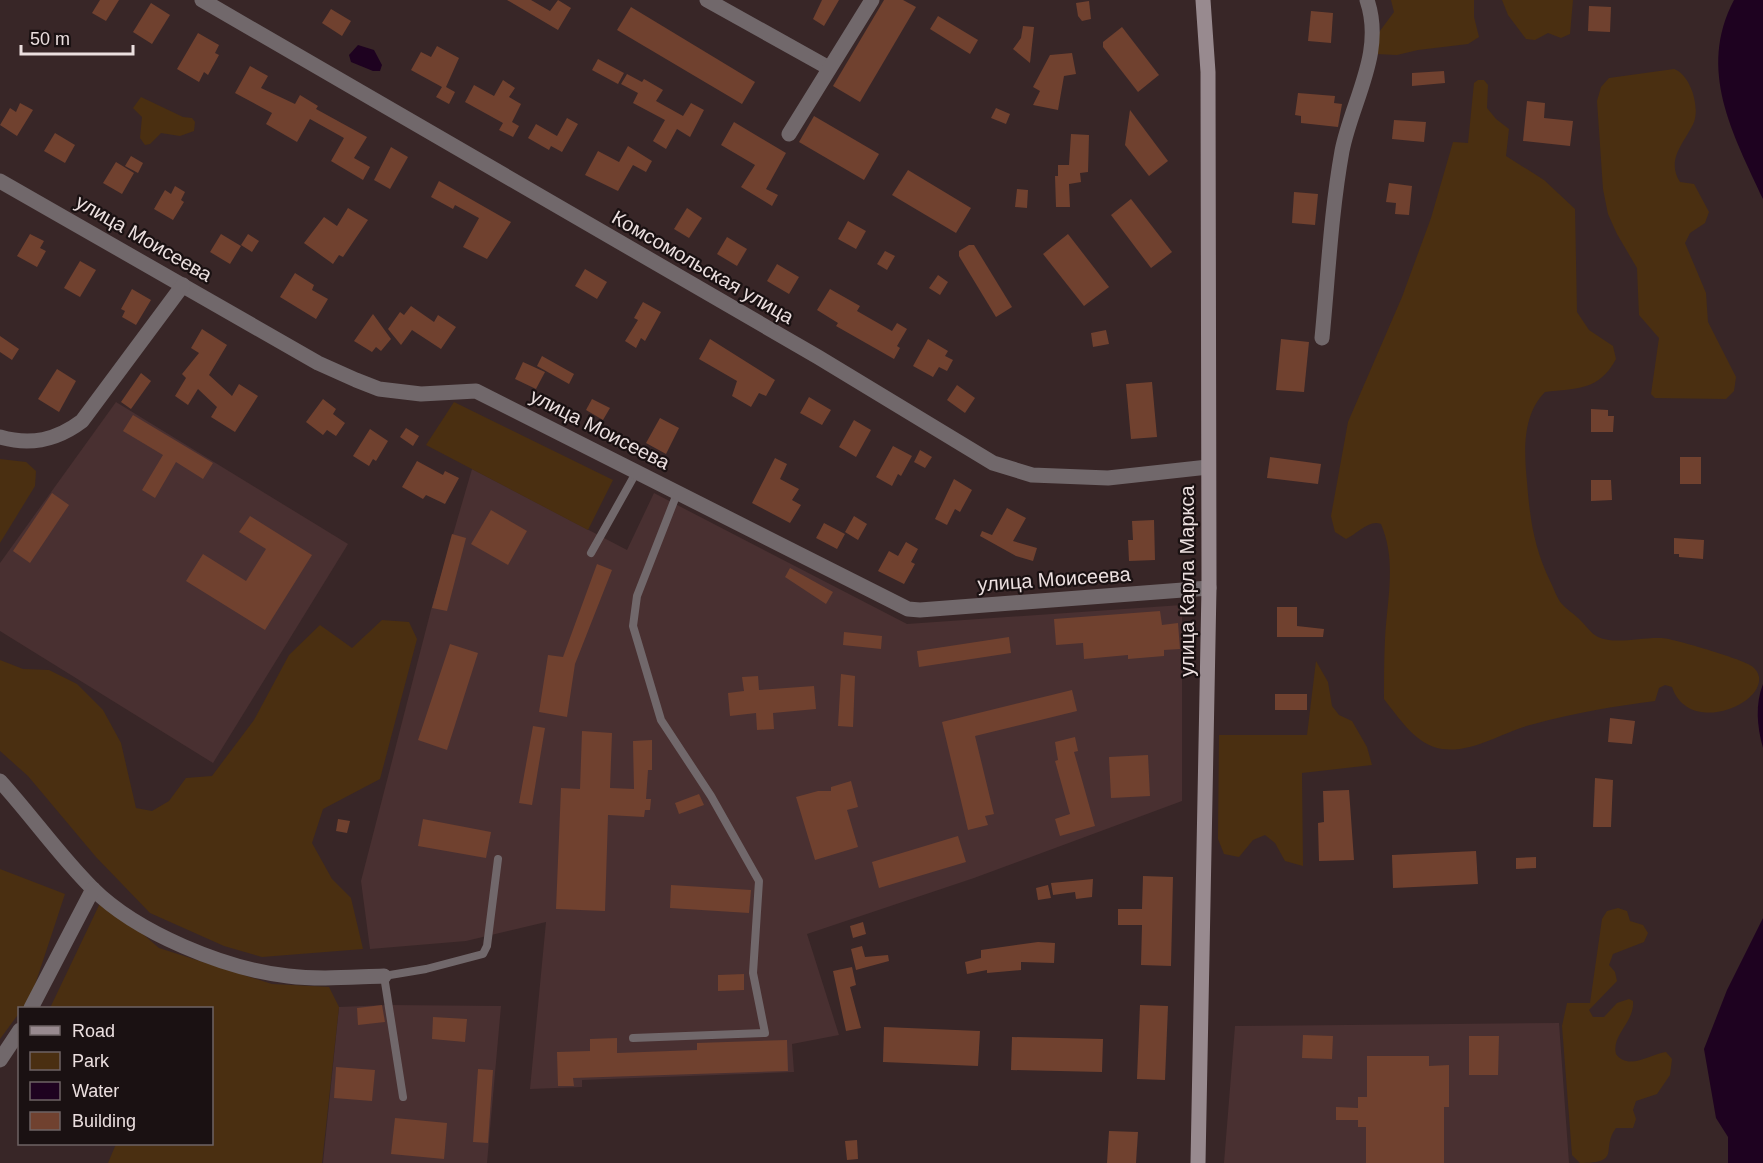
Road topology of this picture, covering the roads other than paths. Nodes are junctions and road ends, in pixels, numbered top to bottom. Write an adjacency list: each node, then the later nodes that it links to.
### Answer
1 (202, 0): 12 (street, Комсомольская улица)
2 (707, 0): 6 (street)
3 (872, 0): 6 (street)
4 (1203, 0): 12 (street, улица Карла Маркса)
5 (1367, 0): 10 (street)
6 (829, 68): 7 (street)
7 (789, 134)
8 (0, 181): 9 (street, улица Моисеева)
9 (183, 285): 11 (street); 13 (street, улица Моисеева)
10 (1322, 338)
11 (0, 437)
12 (1208, 467): 16 (street, улица Карла Маркса)
13 (637, 471): 14 (street, улица Моисеева); 15 (lane)
14 (678, 491): 16 (street, улица Моисеева); 23 (lane)
15 (591, 554)
16 (1209, 588): 26 (street, улица Карла Маркса)
17 (0, 781): 19 (street)
18 (498, 859): 20 (lane)
19 (93, 889): 20 (street); 21 (street)
20 (384, 976): 25 (lane)
21 (32, 1007)
22 (18, 1033): 24 (street)
23 (633, 1038)
24 (0, 1060)
25 (403, 1097)
26 (1198, 1163)

